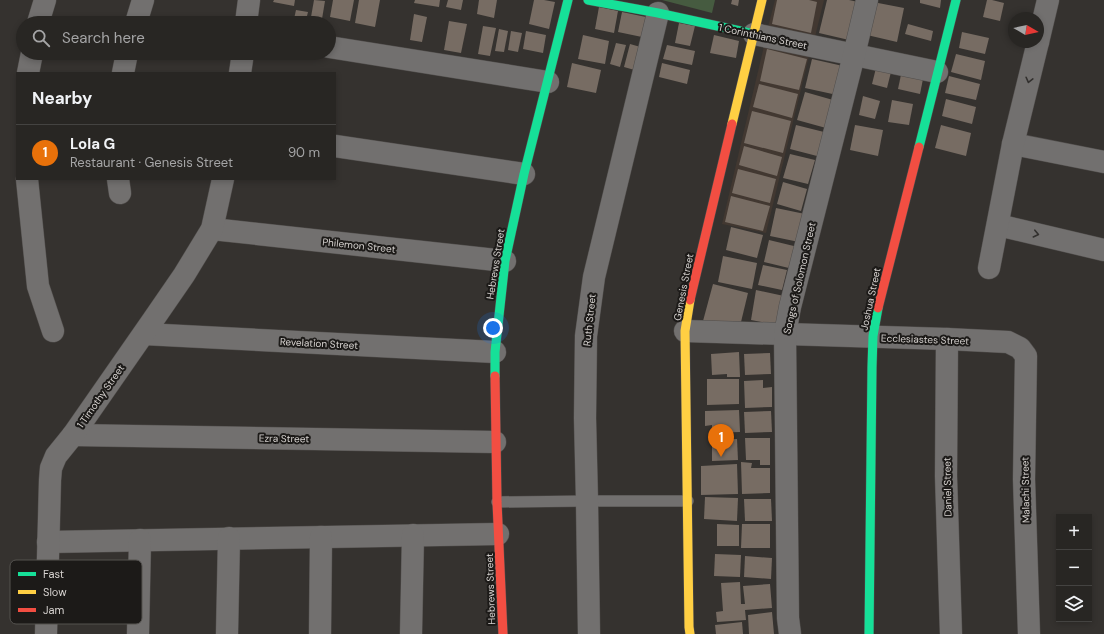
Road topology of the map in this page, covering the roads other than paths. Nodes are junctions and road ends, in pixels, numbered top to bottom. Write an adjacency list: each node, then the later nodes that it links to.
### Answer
1 (44, 0): 11 (street)
2 (143, 0): 12 (street)
3 (249, 0): 13 (street)
4 (568, 0): 26 (street, Hebrews Street)
5 (588, 0): 10 (street, 1 Corinthians Street)
6 (762, 0): 15 (street, Genesis Street)
7 (867, 0): 18 (street, Songs of Solomon Street)
8 (956, 0): 25 (street, Joshua Street)
9 (1048, 0): 14 (street)
10 (658, 13): 15 (street, 1 Corinthians Street); 49 (street, Ruth Street)
11 (40, 16)
12 (138, 16)
13 (247, 16)
14 (1044, 17)
15 (754, 34): 18 (street, 1 Corinthians Street); 39 (street, Genesis Street)
16 (336, 48): 26 (street)
17 (1037, 48): 27 (street, one-way to 27)
18 (854, 55): 25 (street, 1 Corinthians Street); 42 (street, Songs of Solomon Street)
19 (31, 60): 22 (street)
20 (126, 60): 23 (street)
21 (242, 60): 24 (street)
22 (28, 72)
23 (123, 72)
24 (240, 72)
25 (937, 72): 43 (street, Joshua Street)
26 (548, 82): 30 (street, Hebrews Street)
27 (1013, 144): 29 (street); 33 (street)
28 (336, 146): 30 (street)
29 (1104, 162)
30 (524, 174): 36 (street, Hebrews Street)
31 (27, 180): 40 (street)
32 (223, 180): 34 (street, 1 Timothy Street)
33 (998, 225): 35 (street, one-way to 35); 37 (street)
34 (212, 229): 36 (street, Philemon Street); 41 (street, 1 Timothy Street)
35 (1104, 250): 38 (street)
36 (505, 261): 46 (street, Hebrews Street)
37 (989, 268)
38 (1104, 268)
39 (685, 331): 42 (street, Ecclesiastes Street); 50 (street, Genesis Street)
40 (52, 332)
41 (144, 334): 46 (street, Revelation Street); 47 (street, 1 Timothy Street)
42 (785, 334): 43 (street, Ecclesiastes Street); 70 (street, Songs of Solomon Street)
43 (874, 336): 44 (street, Ecclesiastes Street); 71 (street, Joshua Street)
44 (947, 339): 45 (street, Ecclesiastes Street); 72 (street, Daniel Street)
45 (1020, 348): 73 (street, Malachi Street)
46 (495, 352): 48 (street, Hebrews Street)
47 (73, 435): 48 (street, Ezra Street); 57 (street, 1 Timothy Street)
48 (495, 442): 51 (street, Hebrews Street)
49 (587, 501): 50 (lane); 51 (lane); 68 (street, Ruth Street)
50 (688, 501): 69 (street, Genesis Street)
51 (496, 502): 52 (street, Hebrews Street)
52 (498, 534): 53 (street); 67 (street, Hebrews Street)
53 (412, 535): 54 (street); 66 (street)
54 (321, 537): 55 (street); 65 (street)
55 (229, 538): 56 (street); 64 (street)
56 (140, 540): 57 (street); 59 (street)
57 (48, 542): 58 (street, 1 Timothy Street)
58 (48, 560)
59 (140, 560)
60 (46, 624): 62 (street, 1 Timothy Street)
61 (138, 624): 63 (street)
62 (46, 634)
63 (138, 634)
64 (227, 634)
65 (320, 634)
66 (411, 634)
67 (502, 634)
68 (589, 634)
69 (690, 634)
70 (790, 634)
71 (869, 634)
72 (952, 634)
73 (1029, 634)

